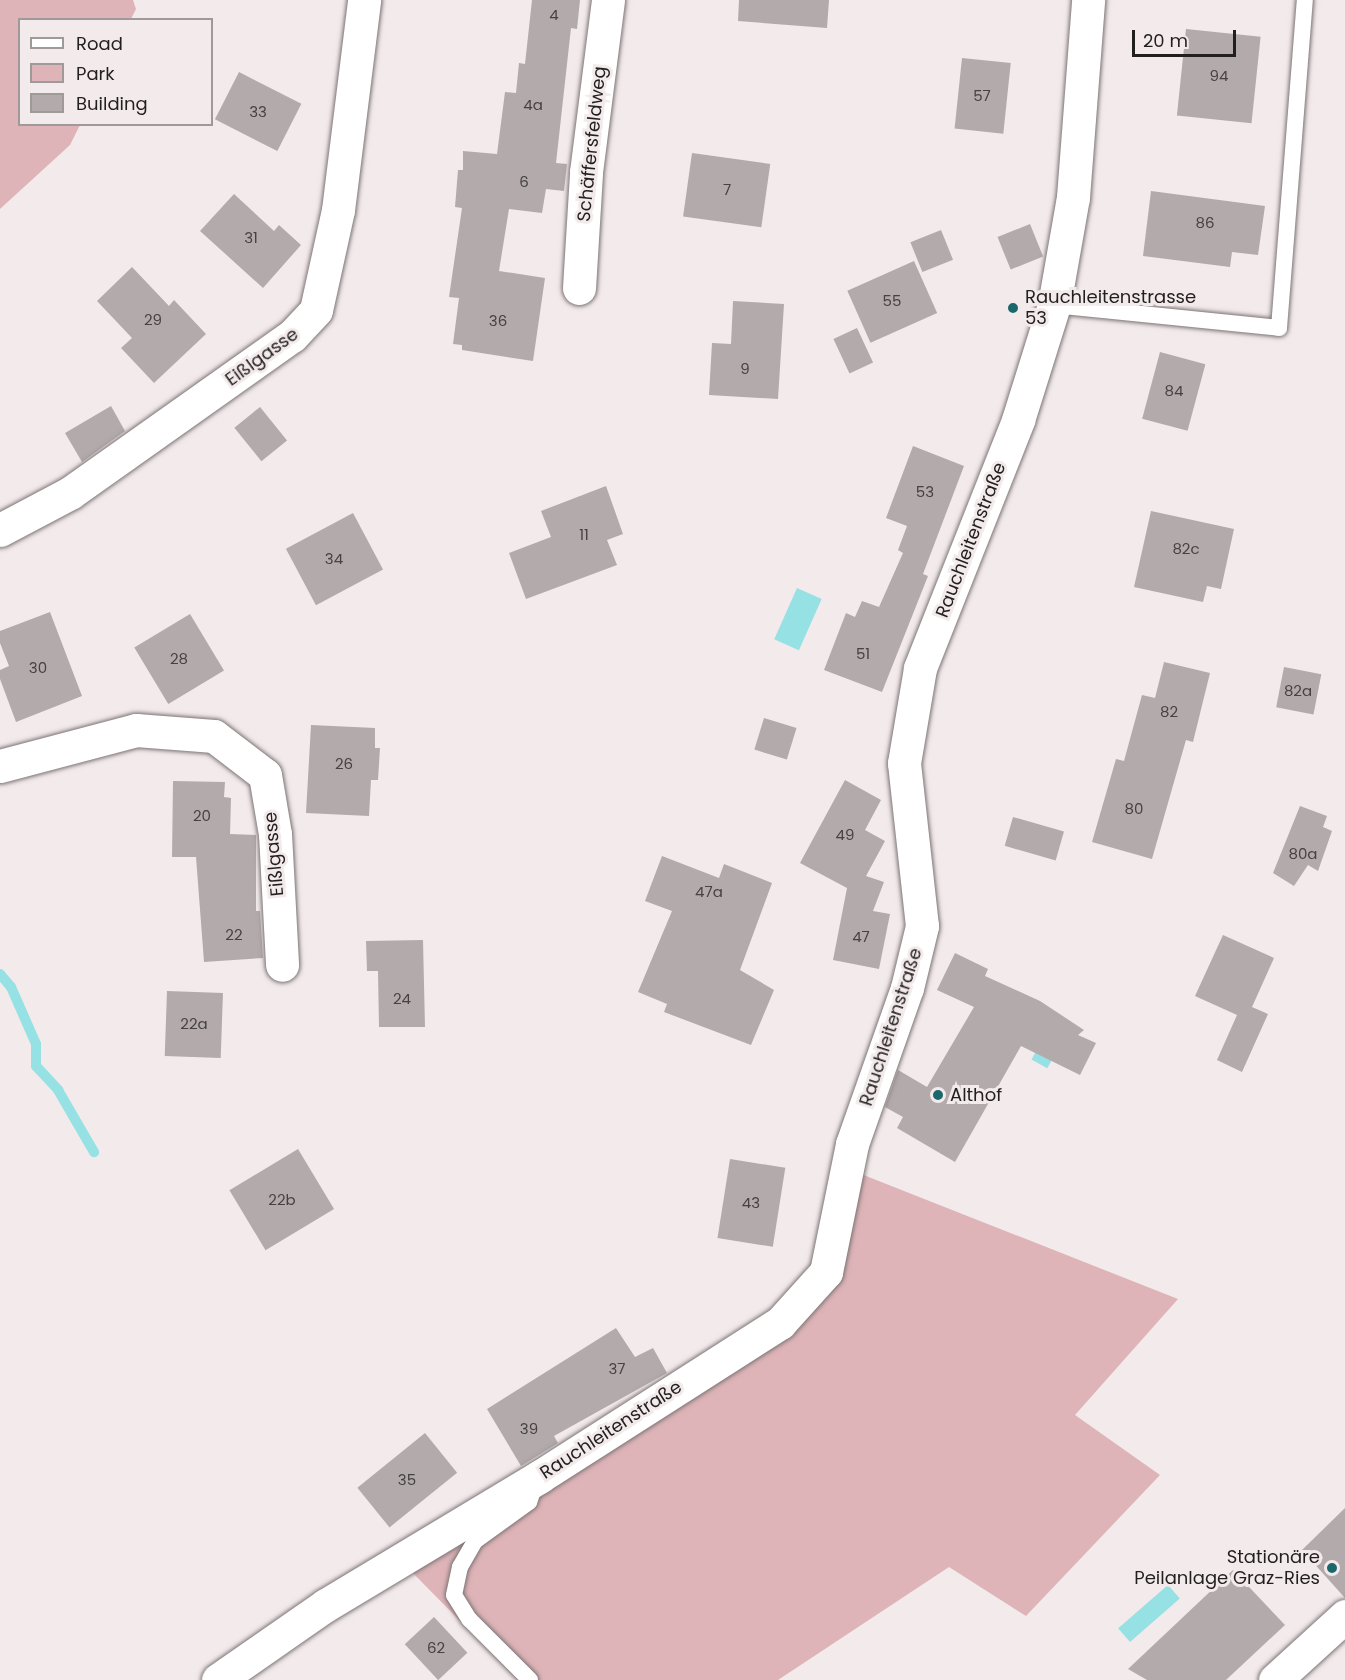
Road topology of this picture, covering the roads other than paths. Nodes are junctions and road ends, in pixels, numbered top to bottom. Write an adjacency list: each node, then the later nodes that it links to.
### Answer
1 (364, 0): 7 (street, Eißlgasse)
2 (608, 0): 5 (street, Schäffersfeldweg)
3 (1088, 0): 6 (street, Rauchleitenstraße)
4 (1305, 0): 6 (lane)
5 (579, 288)
6 (1054, 305): 10 (street, Rauchleitenstraße)
7 (0, 530)
8 (0, 766): 9 (street, Eißlgasse)
9 (282, 965)
10 (538, 1477): 12 (street, Rauchleitenstraße); 13 (lane)
11 (1345, 1616): 14 (street)
12 (218, 1680)
13 (530, 1680)
14 (1275, 1680)

